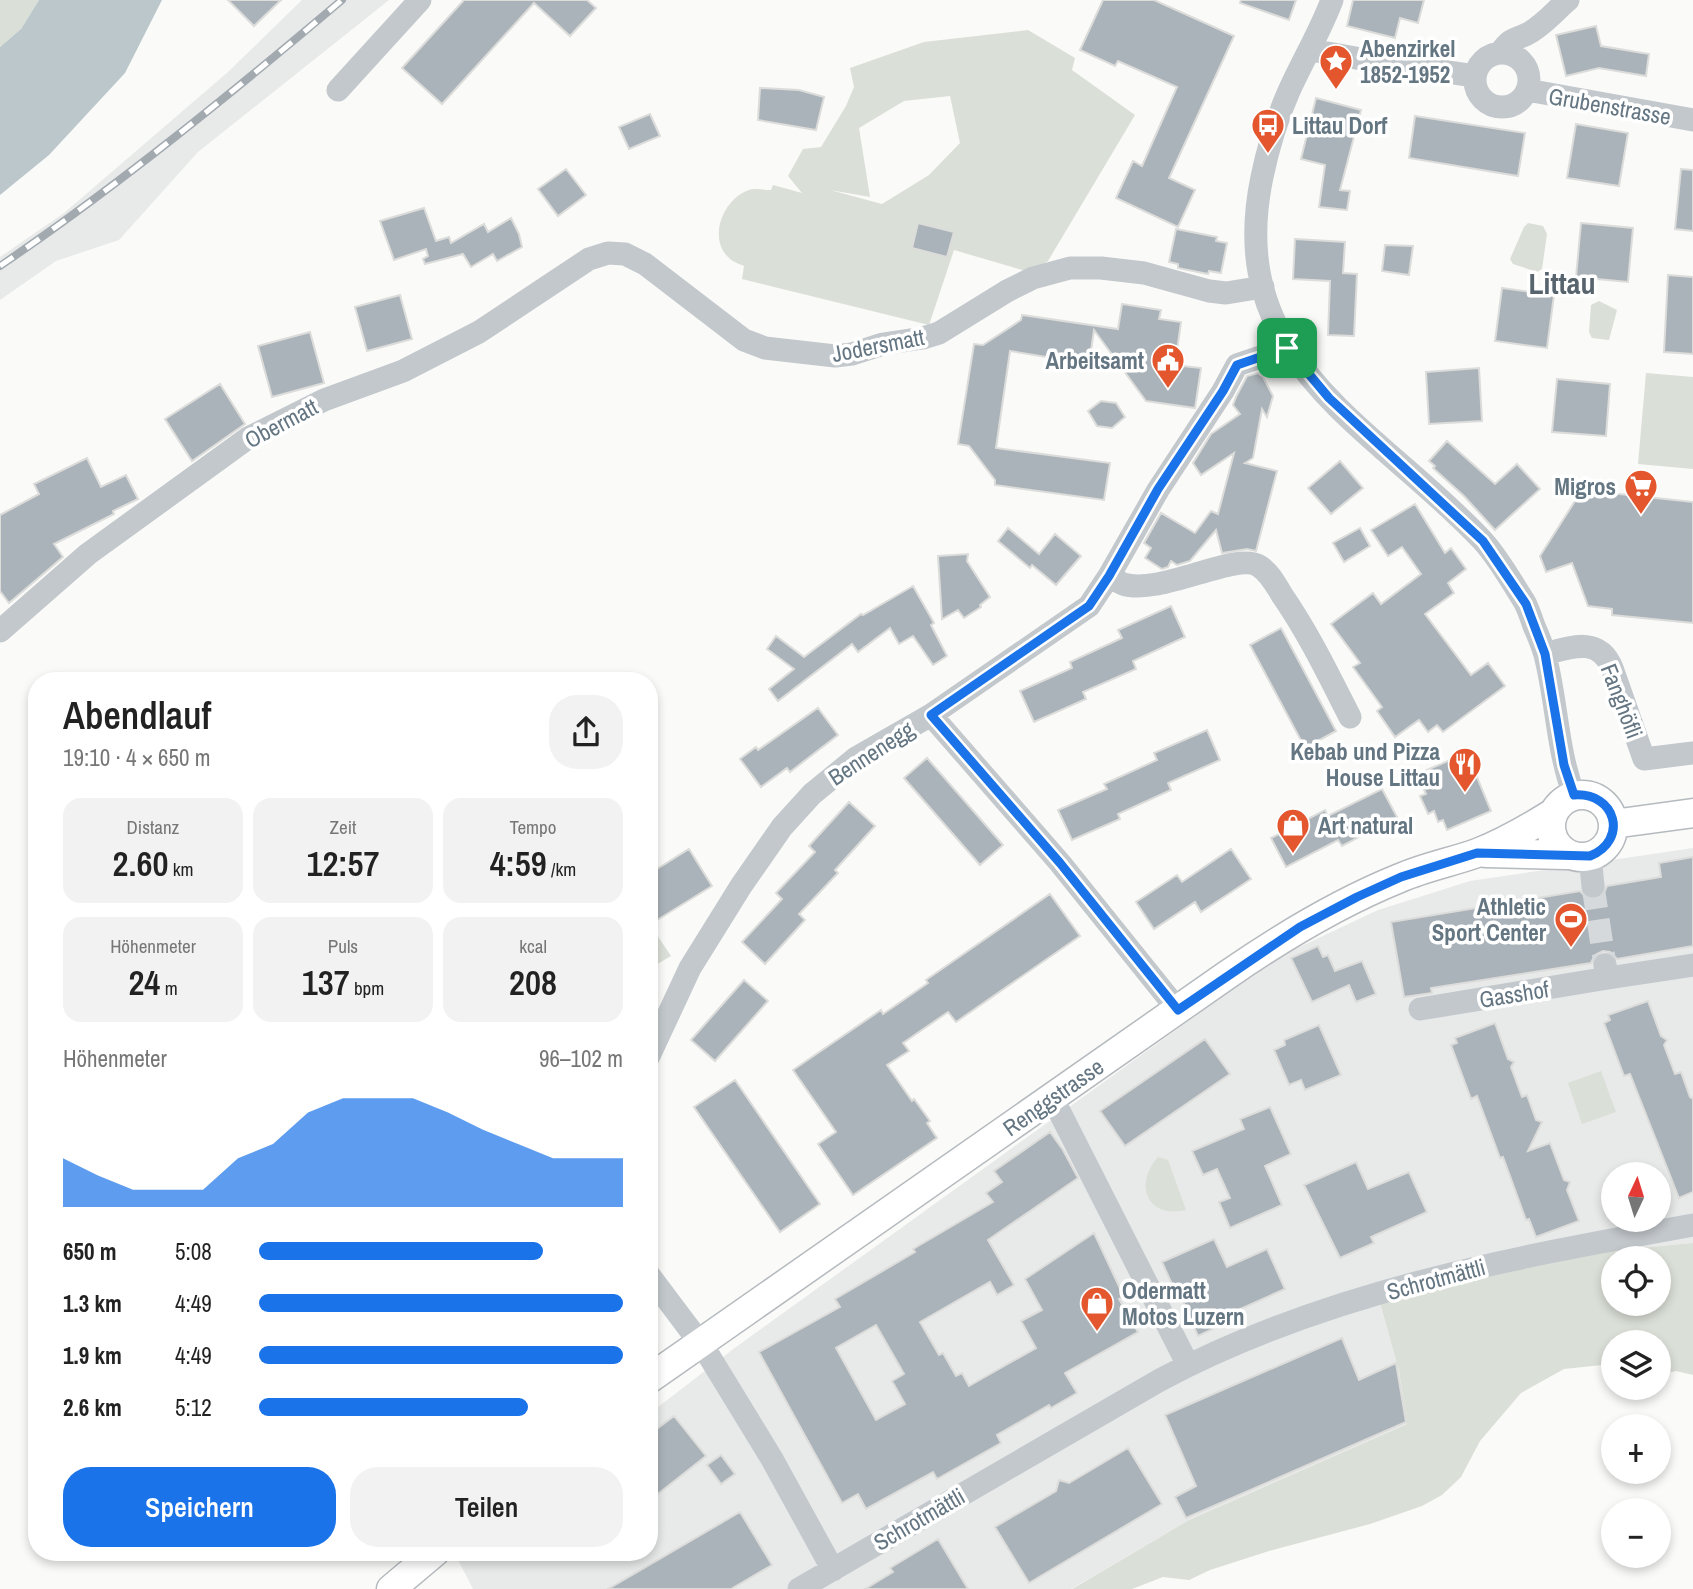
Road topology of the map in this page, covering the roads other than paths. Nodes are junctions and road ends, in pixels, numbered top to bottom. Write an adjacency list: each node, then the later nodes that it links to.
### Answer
1 (420, 0): 9 (street)
2 (1332, 0): 5 (street)
3 (1568, 0): 4 (street)
4 (1527, 34): 6 (street); 7 (street)
5 (1311, 50): 8 (street); 13 (street)
6 (1500, 53): 7 (street); 8 (street)
7 (1524, 64): 10 (street)
8 (1475, 76): 10 (street)
9 (338, 90)
10 (1527, 90): 11 (street, Grubenstrasse)
11 (1693, 120)
12 (589, 259): 13 (street, Jodersmatt); 16 (street, Obermatt)
13 (1263, 286): 14 (street)
14 (1287, 348): 15 (street, Bennenegg); 17 (street)
15 (1109, 576): 18 (street, Bennenegg); 19 (street)
16 (0, 631)
17 (1545, 654): 20 (street, Fanghöfli); 21 (street)
18 (931, 715): 29 (street); 30 (street, Bennenegg)
19 (1350, 717)
20 (1693, 753)
21 (1564, 804): 23 (main road); 24 (main road, Renggstrasse); 25 (main road)
22 (1693, 813): 23 (main road)
23 (1613, 824): 25 (main road)
24 (1477, 853): 25 (main road, Renggstrasse); 29 (main road, Renggstrasse)
25 (1578, 855): 26 (street)
26 (1593, 886)
27 (1693, 965): 28 (street, Gasshof)
28 (1420, 1009)
29 (1178, 1010): 31 (main road, Renggstrasse)
30 (658, 1037)
31 (1052, 1097): 34 (main road, Renggstrasse); 35 (street)
32 (1693, 1225): 35 (street, Schrotmättli)
33 (658, 1287): 34 (street)
34 (701, 1343): 36 (main road, Renggstrasse); 38 (street)
35 (1188, 1365): 38 (street, Schrotmättli)
36 (658, 1373)
37 (424, 1561): 39 (main road)
38 (833, 1570): 40 (street, Schrotmättli)
39 (391, 1589)
40 (799, 1589)

